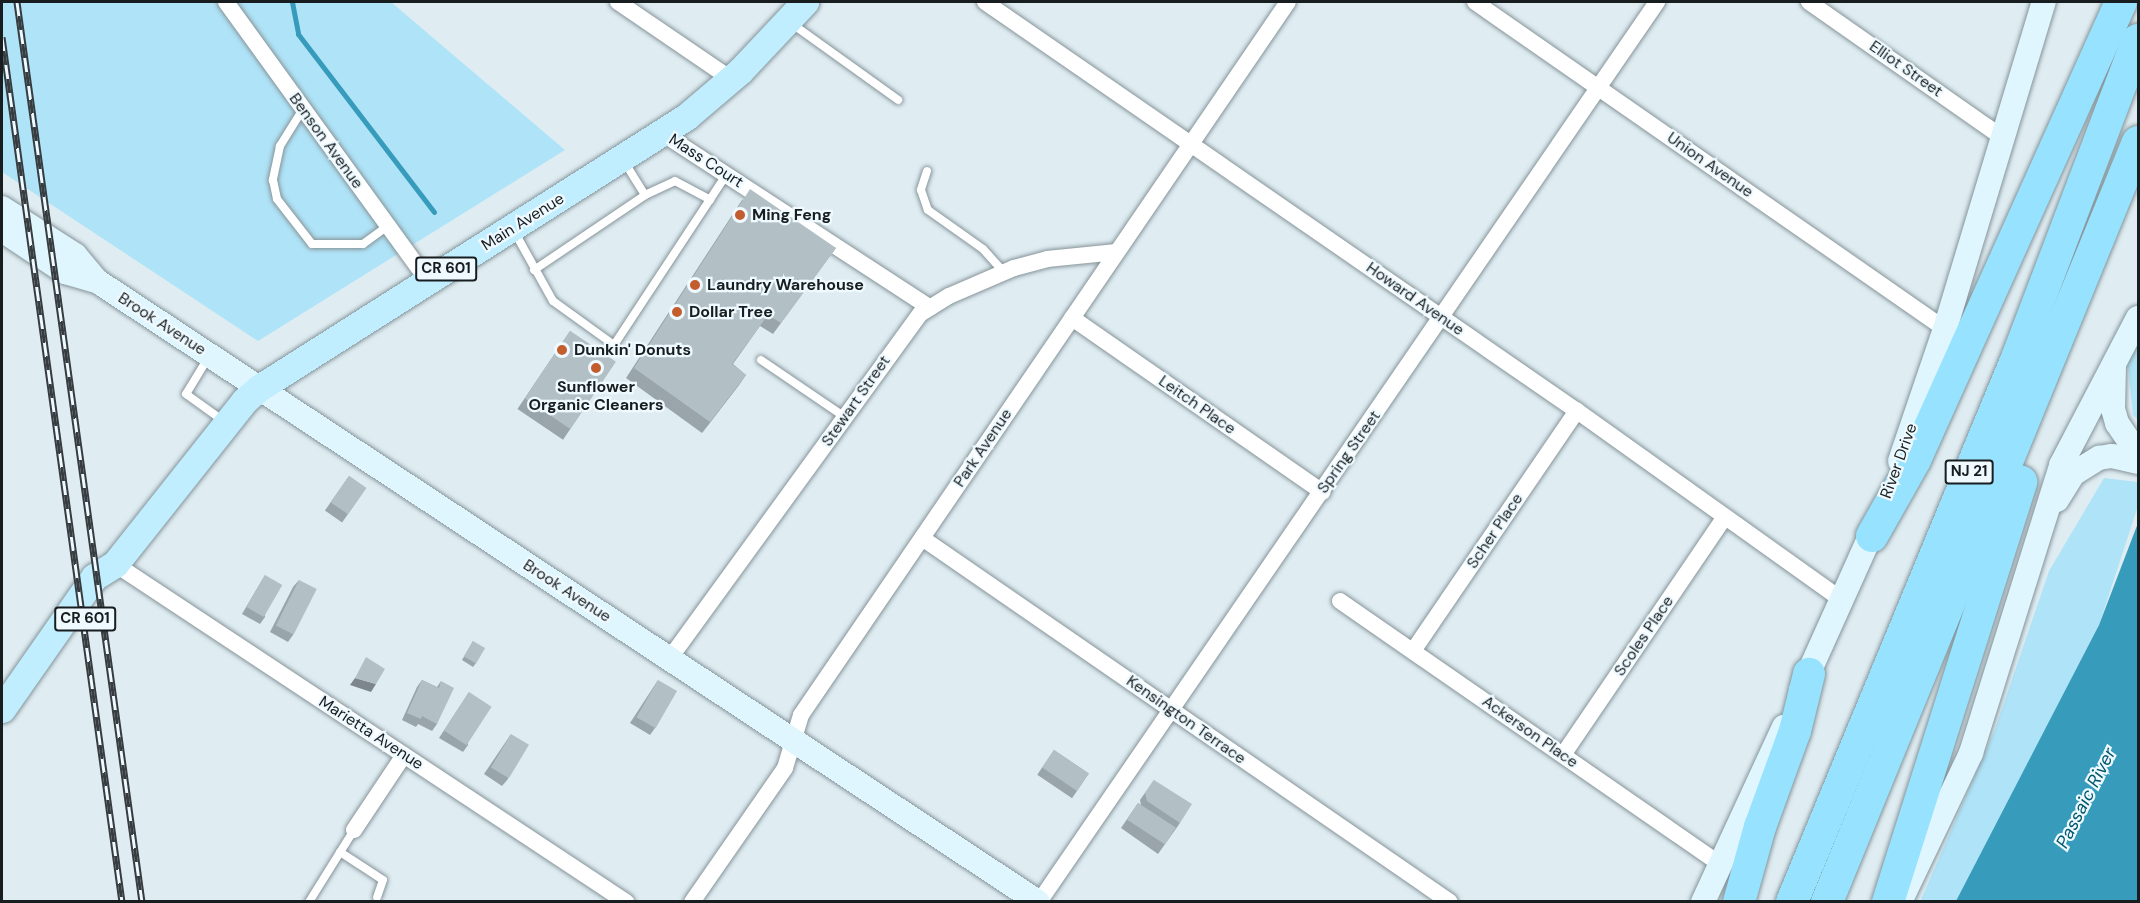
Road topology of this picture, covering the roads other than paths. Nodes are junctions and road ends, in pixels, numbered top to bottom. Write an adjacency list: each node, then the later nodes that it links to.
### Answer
1 (226, 2): 15 (street, Benson Avenue)
2 (618, 2): 12 (street)
3 (985, 2): 19 (street, Howard Avenue)
4 (1288, 2): 19 (street, Park Avenue)
5 (1475, 2): 13 (street, Union Avenue)
6 (1657, 2): 13 (street, Spring Street)
7 (1809, 2): 17 (street, Elliot Street)
8 (2044, 2): 17 (main road, River Drive)
9 (2121, 2): 51 (highway)
10 (797, 11): 12 (main road, Main Avenue / CR 601); 14 (lane)
11 (2139, 40): 76 (highway, NJ 21)
12 (731, 79): 16 (main road, Main Avenue / CR 601)
13 (1599, 87): 37 (street, Spring Street); 39 (street, Union Avenue)
14 (898, 100)
15 (303, 109): 26 (street, Benson Avenue); 26 (lane)
16 (662, 133): 20 (main road, Main Avenue / CR 601); 22 (street, Mass Court)
17 (2002, 136): 39 (main road, River Drive)
18 (2139, 142): 35 (highway, NJ 21)
19 (1191, 144): 29 (street, Park Avenue); 37 (street, Howard Avenue)
20 (623, 159): 23 (lane); 27 (main road, Main Avenue / CR 601)
21 (927, 171): 31 (lane)
22 (726, 175): 24 (lane); 34 (street, Mass Court)
23 (645, 195): 24 (lane); 30 (lane)
24 (710, 200): 30 (lane)
25 (2, 208): 33 (main road, Brook Avenue)
26 (388, 226): 32 (street, Benson Avenue)
27 (513, 228): 30 (lane); 32 (main road, Main Avenue / CR 601)
28 (2, 230): 33 (main road, Brook Avenue)
29 (1117, 252): 31 (street, Stewart Street); 36 (street, Park Avenue)
30 (534, 270)
31 (1004, 272): 34 (street, Stewart Street)
32 (427, 280): 43 (main road, Main Avenue / CR 601)
33 (97, 281): 40 (main road, Brook Avenue)
34 (930, 308): 45 (street, Stewart Street)
35 (2071, 314): 77 (highway, NJ 21); 78 (highway)
36 (1072, 318): 49 (street, Leitch Place); 52 (street, Park Avenue)
37 (1442, 318): 44 (street, Howard Avenue); 49 (street, Spring Street)
38 (2139, 318): 41 (main road)
39 (1945, 329): 51 (main road, River Drive)
40 (210, 356): 43 (main road, Brook Avenue); 46 (lane)
41 (2115, 358): 47 (main road); 54 (main road)
42 (761, 360): 45 (lane)
43 (259, 388): 46 (main road, Main Avenue / CR 601); 58 (main road, Brook Avenue)
44 (1576, 411): 50 (street, Howard Avenue); 57 (street, Scher Place)
45 (845, 417): 58 (street, Stewart Street)
46 (227, 423): 53 (main road, Main Avenue / CR 601)
47 (2139, 454)
48 (2139, 462): 54 (main road)
49 (1322, 492): 61 (street, Spring Street)
50 (1725, 517): 55 (street, Howard Avenue); 64 (street, Scoles Place)
51 (1872, 536): 55 (main road, River Drive)
52 (922, 538): 61 (street, Kensington Terrace); 62 (street, Park Avenue)
53 (115, 564): 60 (main road, Main Avenue / CR 601); 63 (street, Marietta Avenue)
54 (2027, 564): 79 (main road)
55 (1842, 600): 59 (main road, River Drive)
56 (1340, 601): 57 (street, Ackerson Place)
57 (1413, 651): 64 (street, Ackerson Place)
58 (670, 658): 62 (main road, Brook Avenue)
59 (1809, 674): 67 (main road, River Drive); 75 (highway)
60 (2, 709)
61 (1171, 709): 72 (street, Spring Street); 73 (street, Kensington Terrace)
62 (794, 739): 71 (street, Park Avenue); 72 (main road, Brook Avenue)
63 (404, 754): 65 (street); 70 (street, Marietta Avenue)
64 (1563, 755): 67 (street, Ackerson Place)
65 (354, 830): 66 (lane)
66 (340, 852): 68 (lane); 69 (lane)
67 (1720, 864): 74 (main road, River Drive)
68 (378, 900)
69 (309, 902)
70 (626, 902)
71 (692, 902)
72 (1039, 902)
73 (1450, 902)
74 (1703, 902)
75 (1739, 902)
76 (1792, 902)
77 (1827, 902)
78 (1888, 902)
79 (1900, 902)

